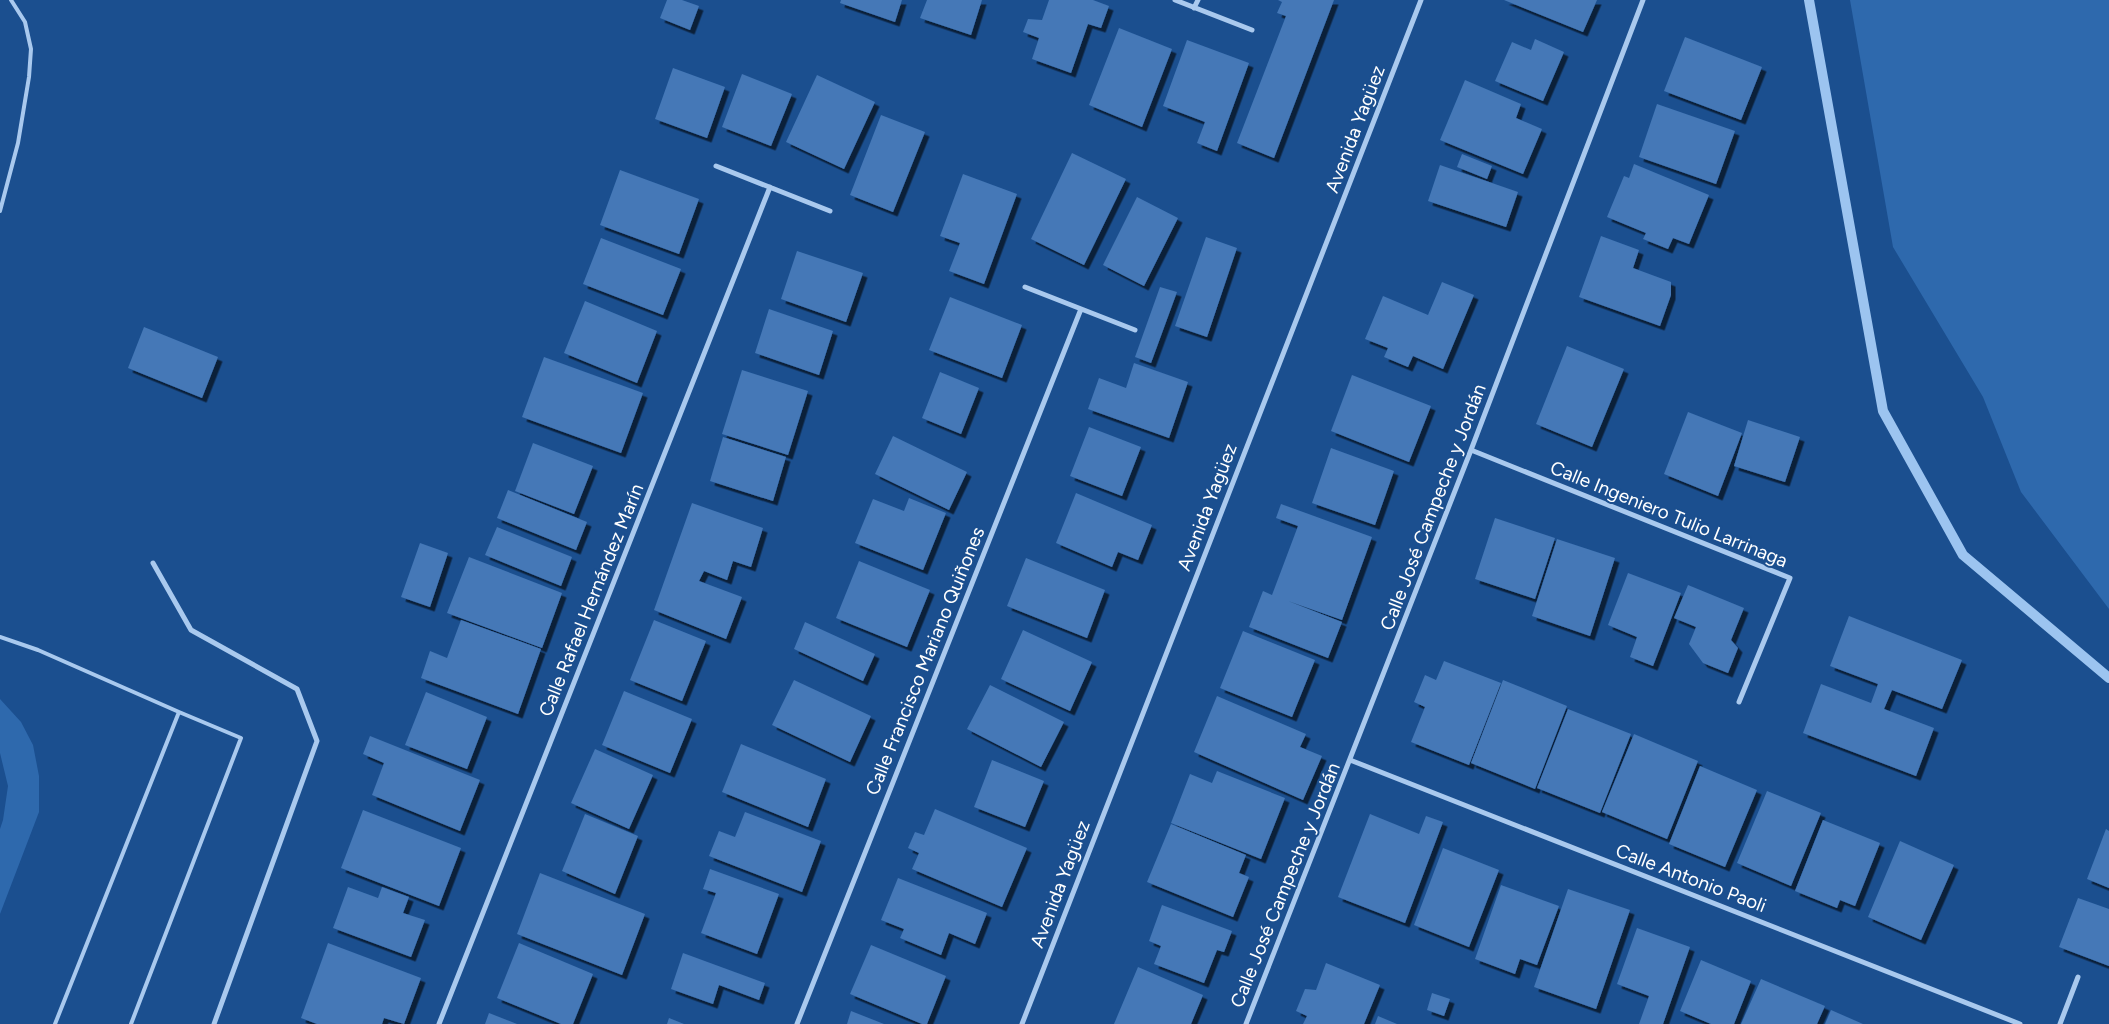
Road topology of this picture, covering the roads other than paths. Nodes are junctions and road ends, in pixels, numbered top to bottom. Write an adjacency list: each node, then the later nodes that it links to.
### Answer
1 (11, 0): 10 (lane)
2 (1175, 0): 6 (street)
3 (1198, 0): 6 (street)
4 (1421, 0): 27 (street, Avenida Yagüez)
5 (1642, 0): 15 (street, Calle José Campeche y Jordán)
6 (1194, 8): 7 (street)
7 (1252, 30)
8 (716, 166): 9 (street)
9 (770, 187): 11 (street); 25 (street, Calle Rafael Hernández Marín)
10 (0, 211)
11 (830, 211)
12 (1025, 287): 13 (street)
13 (1081, 308): 14 (street); 26 (street, Calle Francisco Mariano Quiñones)
14 (1135, 330)
15 (1472, 450): 18 (street, Calle Ingeniero Tulio Larrinaga); 20 (street, Calle José Campeche y Jordán)
16 (153, 563): 24 (street)
17 (0, 637): 19 (lane)
18 (1739, 702)
19 (179, 712): 22 (lane); 23 (lane)
20 (1350, 760): 28 (street, Calle José Campeche y Jordán); 29 (street, Calle Antonio Paoli)
21 (2078, 977): 30 (street)
22 (55, 1024)
23 (131, 1024)
24 (214, 1024)
25 (440, 1024)
26 (797, 1024)
27 (1022, 1024)
28 (1246, 1024)
29 (2020, 1024)
30 (2060, 1024)

